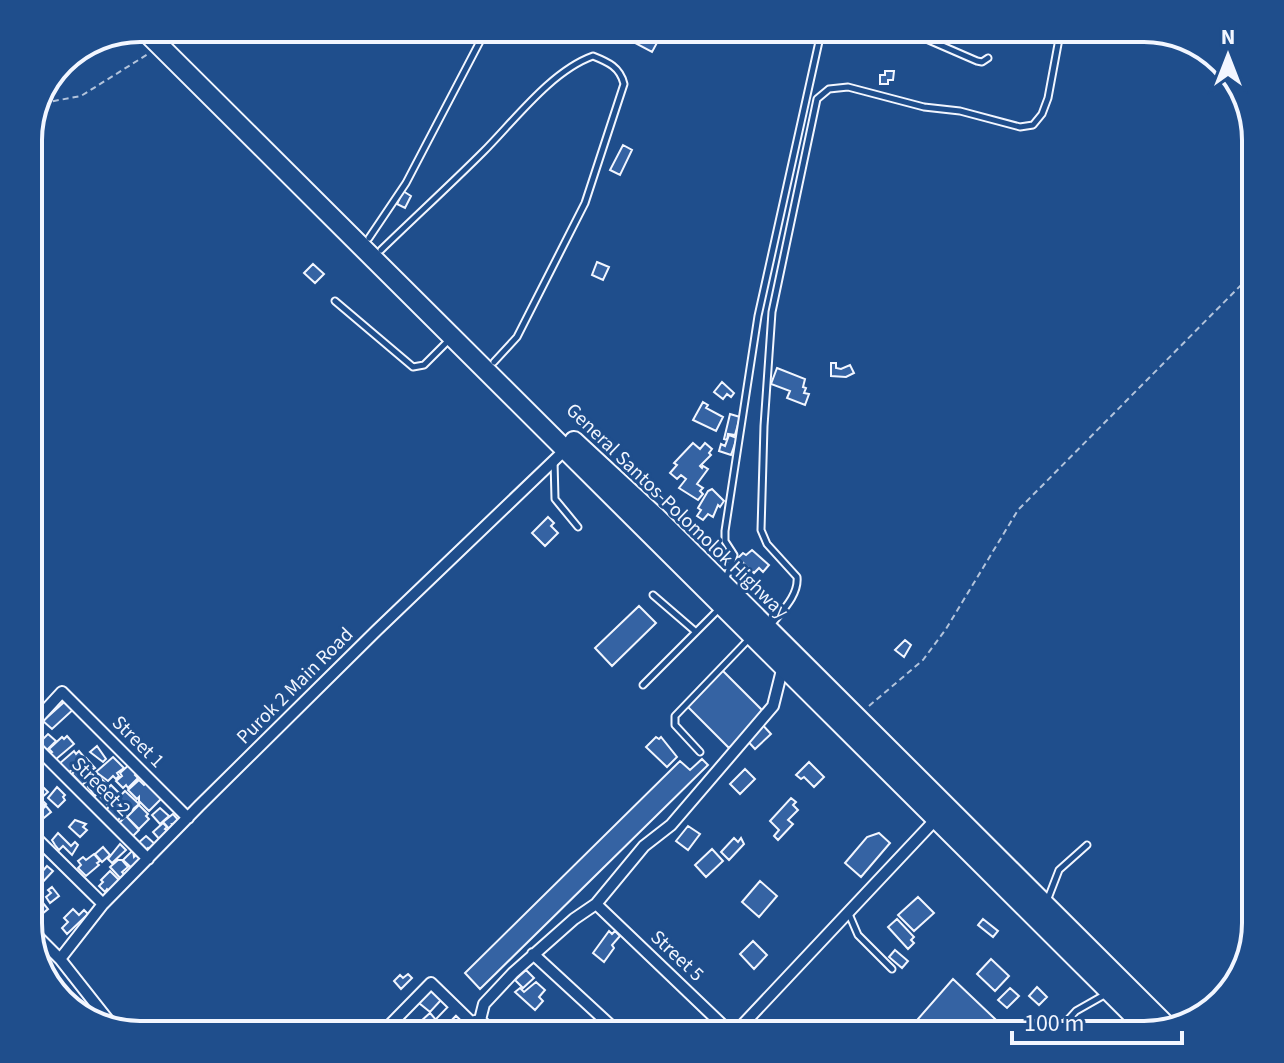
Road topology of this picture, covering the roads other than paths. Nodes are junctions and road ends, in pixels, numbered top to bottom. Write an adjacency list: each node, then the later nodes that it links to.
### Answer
1 (163, 42): 8 (highway, General Santos-Polomolok Highway)
2 (163, 42): 10 (highway)
3 (480, 42): 8 (lane)
4 (819, 42): 14 (lane)
5 (933, 42): 7 (lane)
6 (1058, 42): 18 (lane)
7 (988, 58)
8 (375, 244): 11 (highway, General Santos-Polomolok Highway); 11 (lane)
9 (335, 301): 10 (lane)
10 (452, 337): 12 (highway)
11 (494, 362): 14 (highway, General Santos-Polomolok Highway)
12 (560, 455): 13 (lane); 16 (highway); 25 (street, Purok 2 Main Road)
13 (578, 527)
14 (723, 585): 18 (highway, General Santos-Polomolok Highway)
15 (653, 595): 17 (lane)
16 (722, 606): 17 (lane); 18 (highway)
17 (696, 632): 20 (lane)
18 (760, 636): 19 (highway); 22 (lane); 24 (highway, General Santos-Polomolok Highway)
19 (783, 666): 24 (highway); 30 (street)
20 (643, 685)
21 (42, 714): 25 (street, Street 1)
22 (700, 752)
23 (42, 753): 28 (street, Streeet 2)
24 (941, 813): 31 (highway, General Santos-Polomolok Highway); 32 (street); 37 (highway)
25 (188, 818): 28 (street, Purok 2 Main Road)
26 (42, 844): 29 (street)
27 (1087, 845): 31 (lane)
28 (148, 859): 29 (street, Purok 2 Main Road)
29 (103, 904): 35 (street, Purok 2 Main Road)
30 (596, 904): 41 (street); 47 (street, Street 5)
31 (1045, 905): 40 (highway, General Santos-Polomolok Highway)
32 (849, 913): 36 (lane); 48 (street)
33 (44, 943): 35 (street)
34 (533, 954): 46 (street)
35 (60, 959): 39 (street)
36 (892, 969)
37 (1109, 992): 49 (lane); 50 (highway)
38 (455, 1008): 42 (street); 43 (street); 44 (street)
39 (103, 1014)
40 (1160, 1019)
41 (480, 1020): 45 (street)
42 (394, 1021)
43 (442, 1021)
44 (470, 1021)
45 (476, 1021)
46 (606, 1021)
47 (718, 1021)
48 (746, 1021)
49 (1067, 1021)
50 (1139, 1021)

